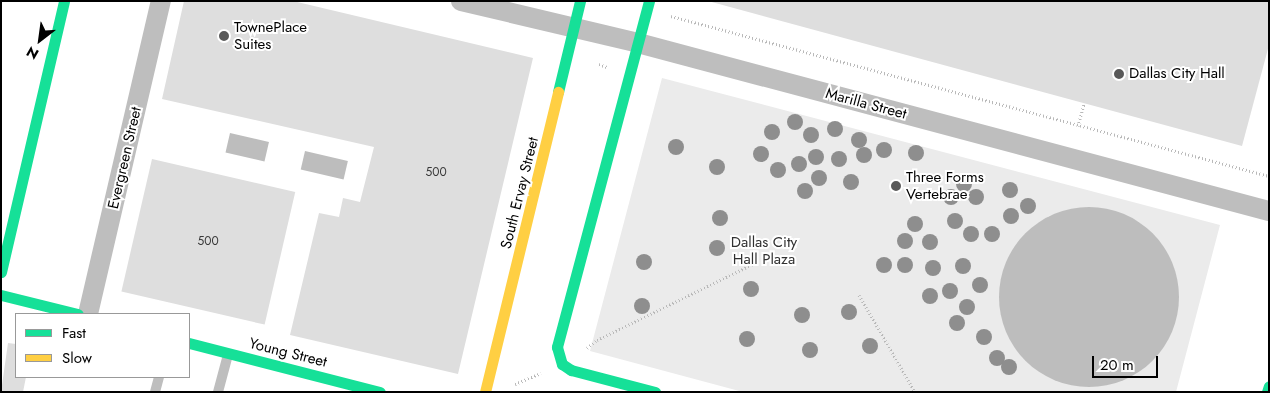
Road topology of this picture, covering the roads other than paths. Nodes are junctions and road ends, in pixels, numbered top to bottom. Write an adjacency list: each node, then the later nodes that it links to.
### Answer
1 (64, 1): 9 (main road)
2 (161, 1): 12 (street, Evergreen Street)
3 (461, 1): 6 (street, Marilla Street)
4 (580, 1): 6 (main road, South Ervay Street)
5 (649, 1): 7 (main road)
6 (575, 28): 7 (street, Marilla Street); 20 (main road, South Ervay Street)
7 (638, 44): 8 (street, Marilla Street); 21 (main road)
8 (1269, 211)
9 (1, 272)
10 (1, 294): 11 (main road)
11 (74, 313)
12 (88, 313)
13 (190, 342): 14 (main road, Young Street)
14 (228, 353): 17 (main road, Young Street); 19 (lane)
15 (159, 378): 18 (lane)
16 (1269, 386): 22 (main road)
17 (377, 391)
18 (155, 392)
19 (218, 392)
20 (485, 392)
21 (655, 392)
22 (1267, 392)

